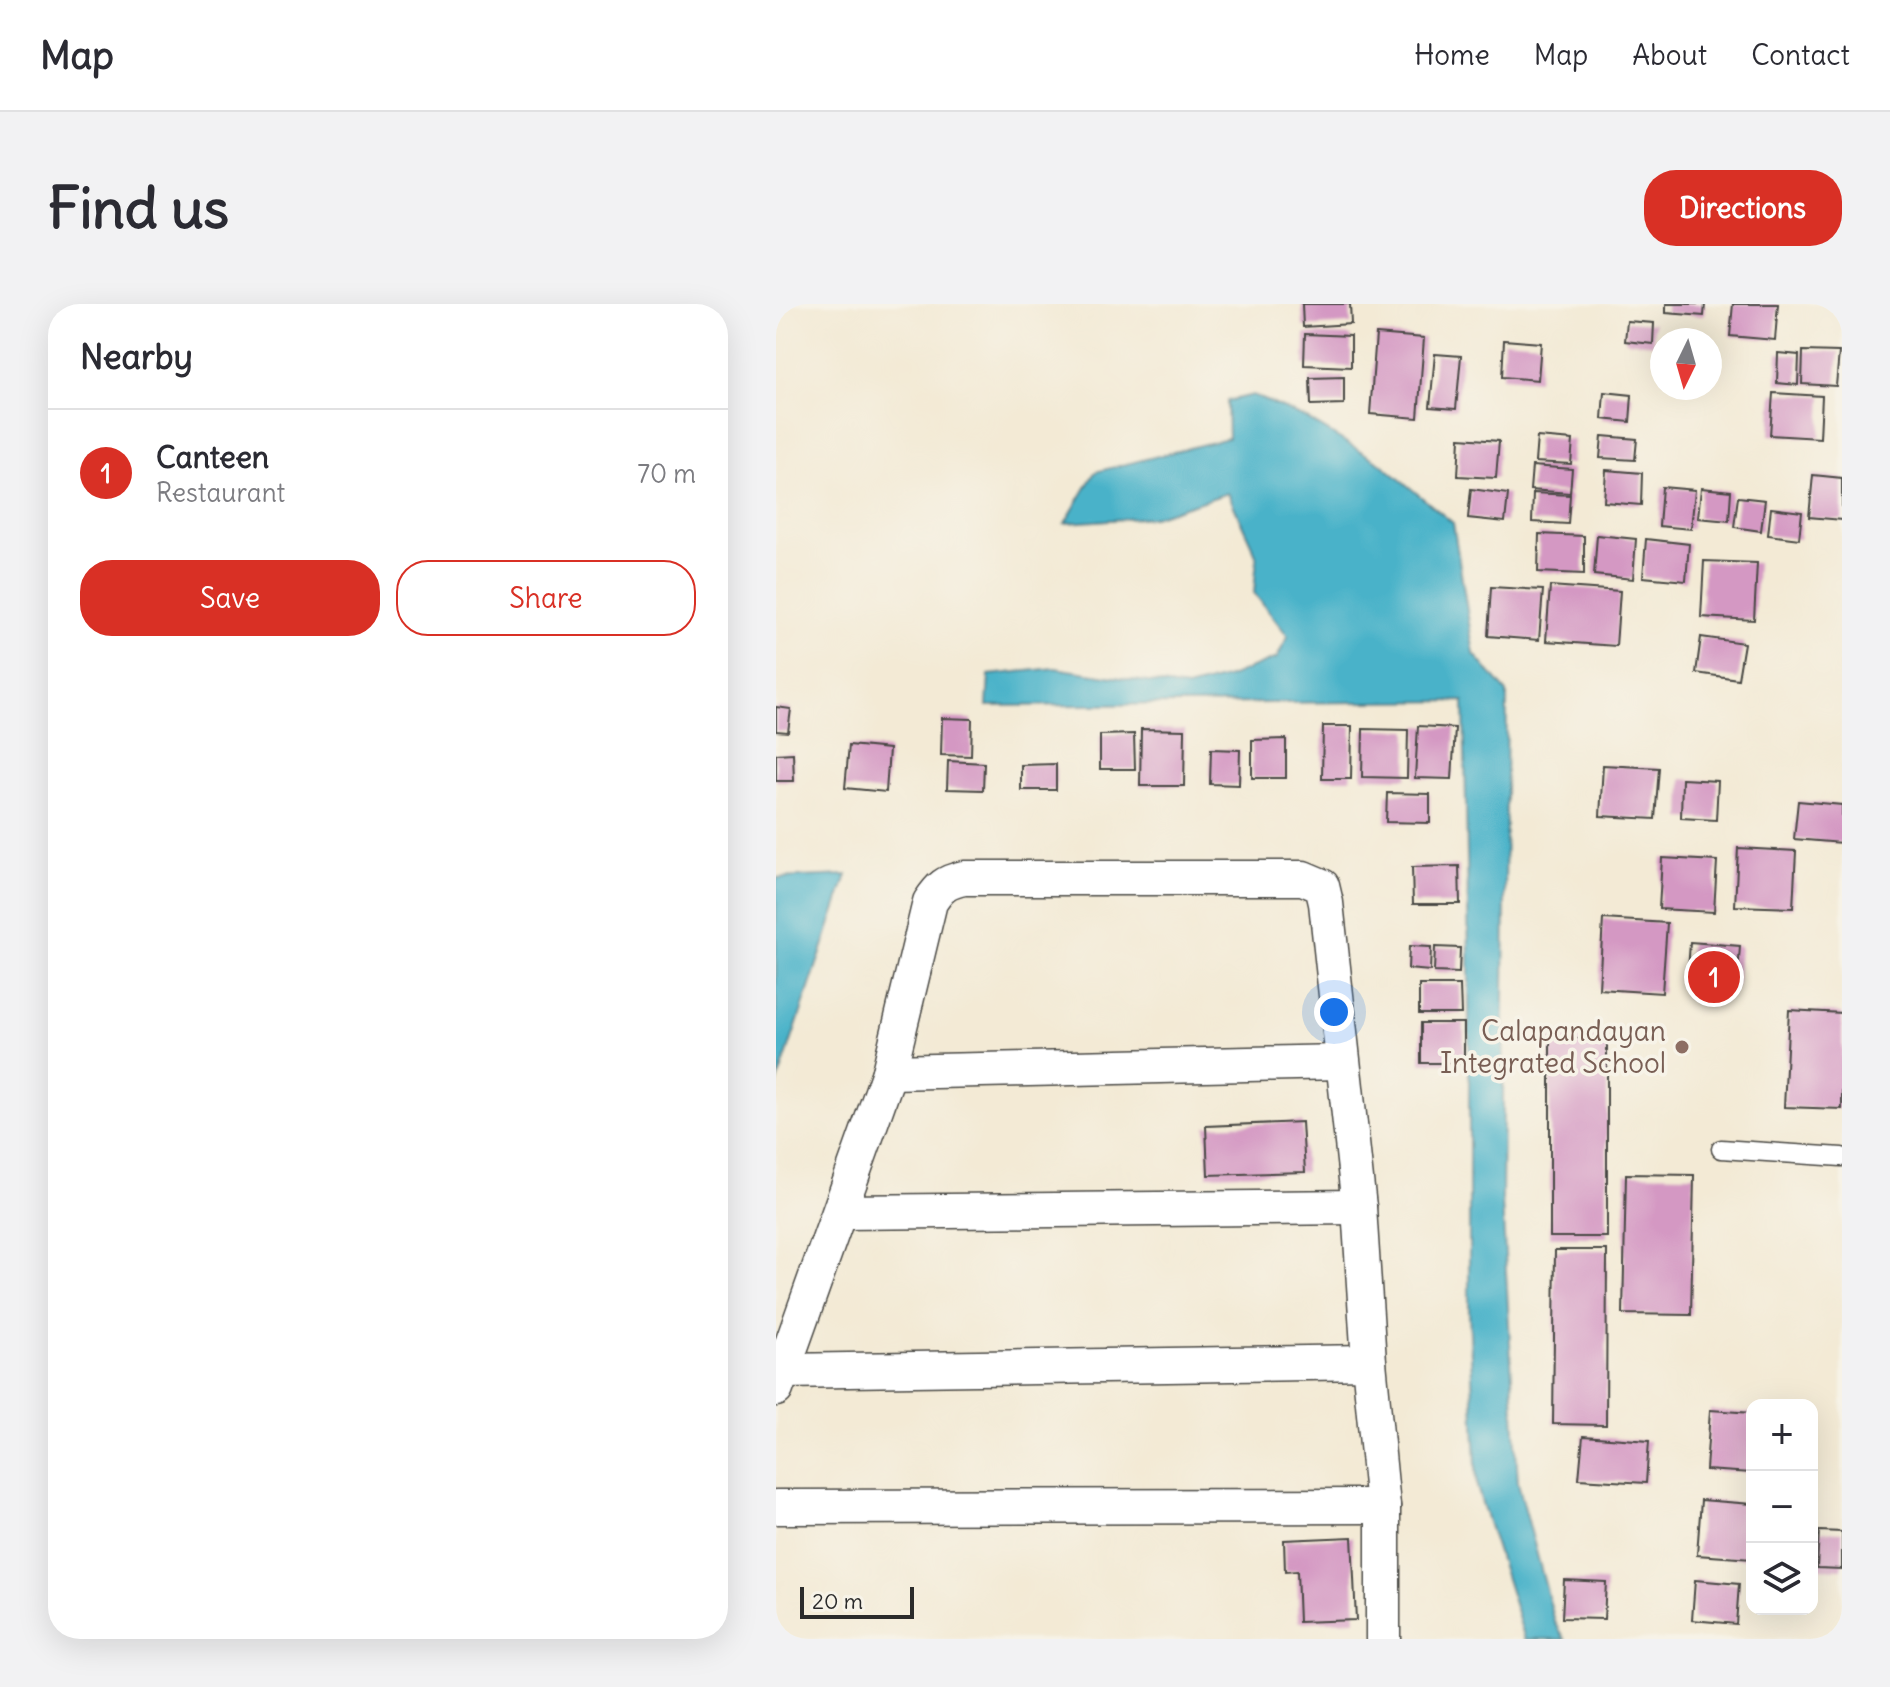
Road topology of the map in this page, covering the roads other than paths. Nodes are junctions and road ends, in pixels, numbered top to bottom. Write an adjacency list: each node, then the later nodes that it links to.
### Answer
1 (1342, 1062): 2 (street); 2 (street); 5 (street)
2 (889, 1072): 6 (street)
3 (1721, 1149): 4 (lane)
4 (1842, 1157)
5 (1359, 1207): 6 (street); 7 (street)
6 (840, 1212): 8 (street)
7 (1369, 1362): 8 (street); 9 (street)
8 (780, 1380)
9 (1383, 1506): 10 (street); 11 (street)
10 (776, 1507)
11 (1383, 1639)

